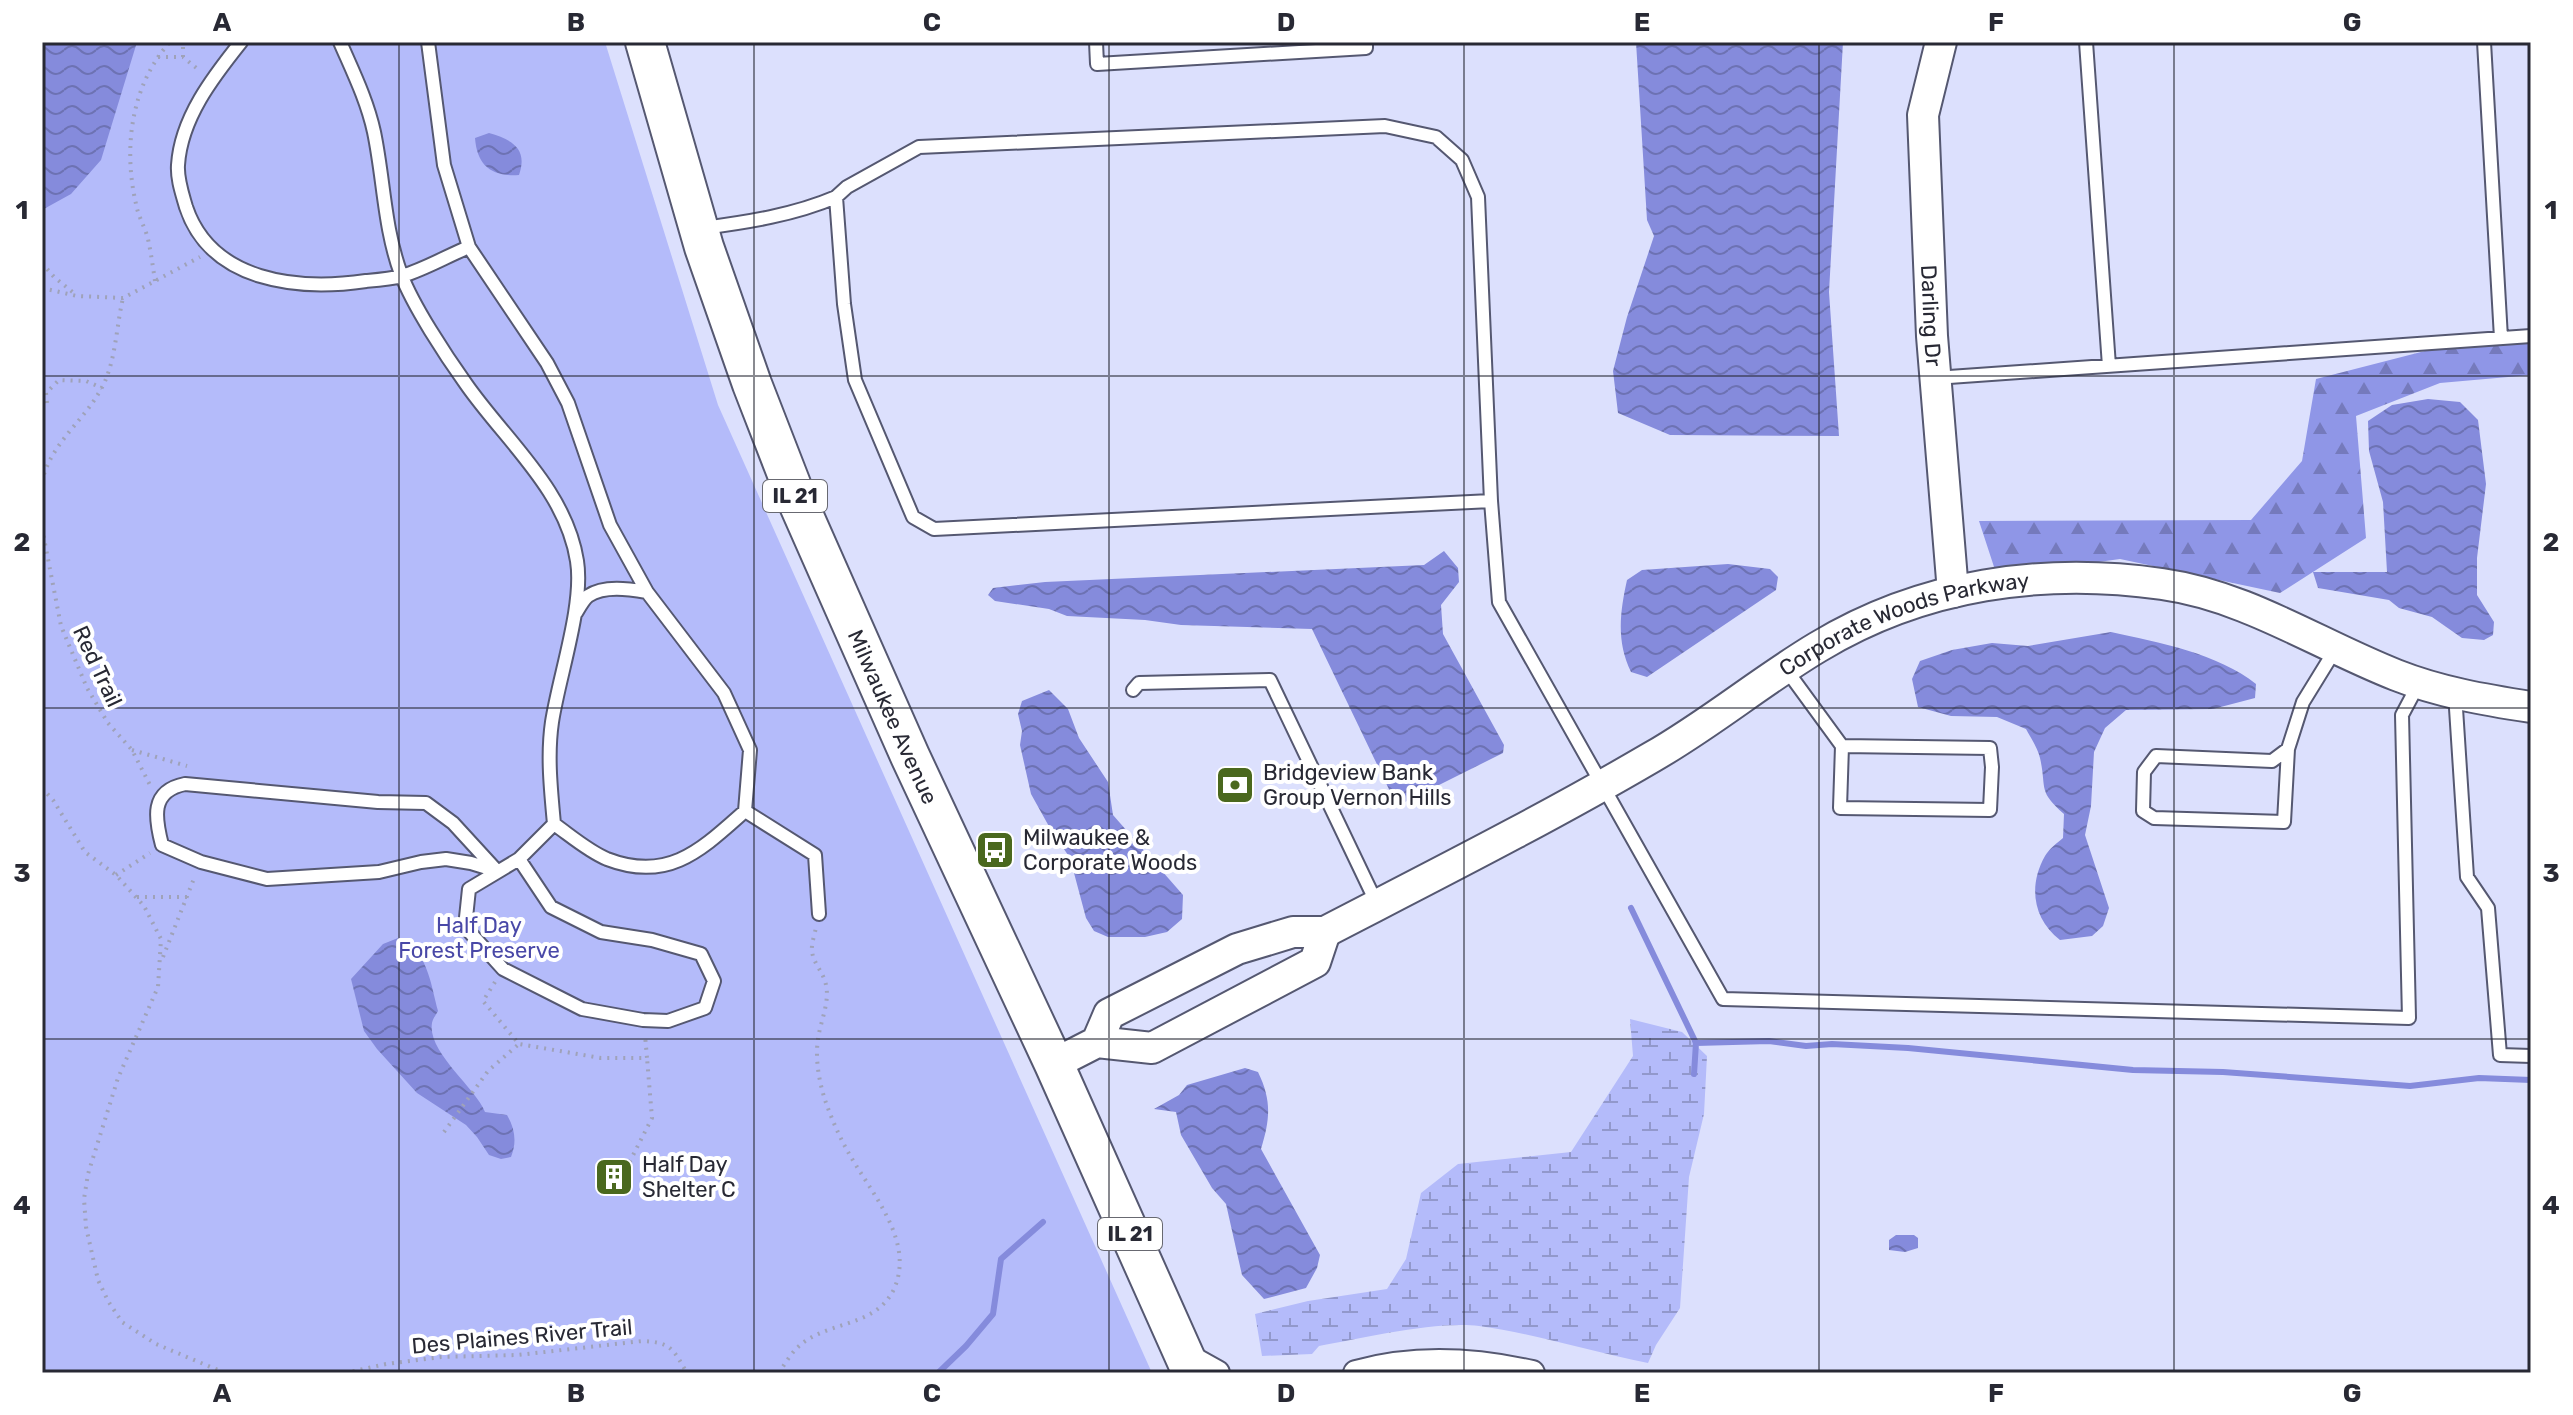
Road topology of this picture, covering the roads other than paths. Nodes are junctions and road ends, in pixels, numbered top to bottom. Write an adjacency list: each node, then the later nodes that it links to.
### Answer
1 (241, 42): 13 (lane)
2 (340, 42): 13 (lane)
3 (428, 42): 12 (lane)
4 (645, 42): 11 (main road, Milwaukee Avenue / IL 21)
5 (1096, 42): 6 (lane)
6 (1366, 42)
7 (1941, 42): 17 (street, Darling Dr)
8 (2086, 42): 16 (lane)
9 (2484, 42): 15 (lane)
10 (836, 197): 11 (lane); 18 (lane); 18 (lane)
11 (699, 229): 41 (main road, Milwaukee Avenue / IL 21)
12 (469, 247): 13 (lane); 19 (lane)
13 (402, 276): 21 (lane)
14 (2531, 336): 15 (lane)
15 (2501, 338): 16 (lane)
16 (2109, 366): 17 (lane)
17 (1935, 378): 20 (street, Darling Dr)
18 (1491, 501): 31 (lane)
19 (647, 592): 21 (lane); 32 (lane)
20 (1953, 592): 22 (street, Corporate Woods Parkway); 23 (street, Corporate Woods Parkway)
21 (572, 618): 33 (lane)
22 (2337, 647): 24 (street, Corporate Woods Parkway); 30 (lane)
23 (1785, 668): 29 (lane); 31 (street, Corporate Woods Parkway)
24 (2420, 682): 26 (street, Corporate Woods Parkway); 31 (lane)
25 (1133, 690): 36 (lane)
26 (2455, 693): 28 (street, Corporate Woods Parkway); 40 (lane)
27 (2531, 698): 28 (lane)
28 (2530, 707)
29 (1842, 746): 29 (lane)
30 (2288, 749): 30 (lane)
31 (1603, 785): 36 (street, Corporate Woods Parkway)
32 (745, 811): 33 (lane); 37 (lane)
33 (554, 824): 34 (lane)
34 (519, 859): 35 (lane); 35 (lane)
35 (497, 871): 35 (lane)
36 (1377, 904): 38 (street, Corporate Woods Parkway)
37 (819, 914)
38 (1325, 932): 39 (street, Corporate Woods Parkway); 39 (street)
39 (1097, 1042): 41 (street)
40 (2531, 1056)
41 (1054, 1064): 42 (main road, Milwaukee Avenue / IL 21)
42 (1188, 1364): 43 (street)
43 (1217, 1373)
44 (1356, 1373): 45 (street)
45 (1532, 1373)

